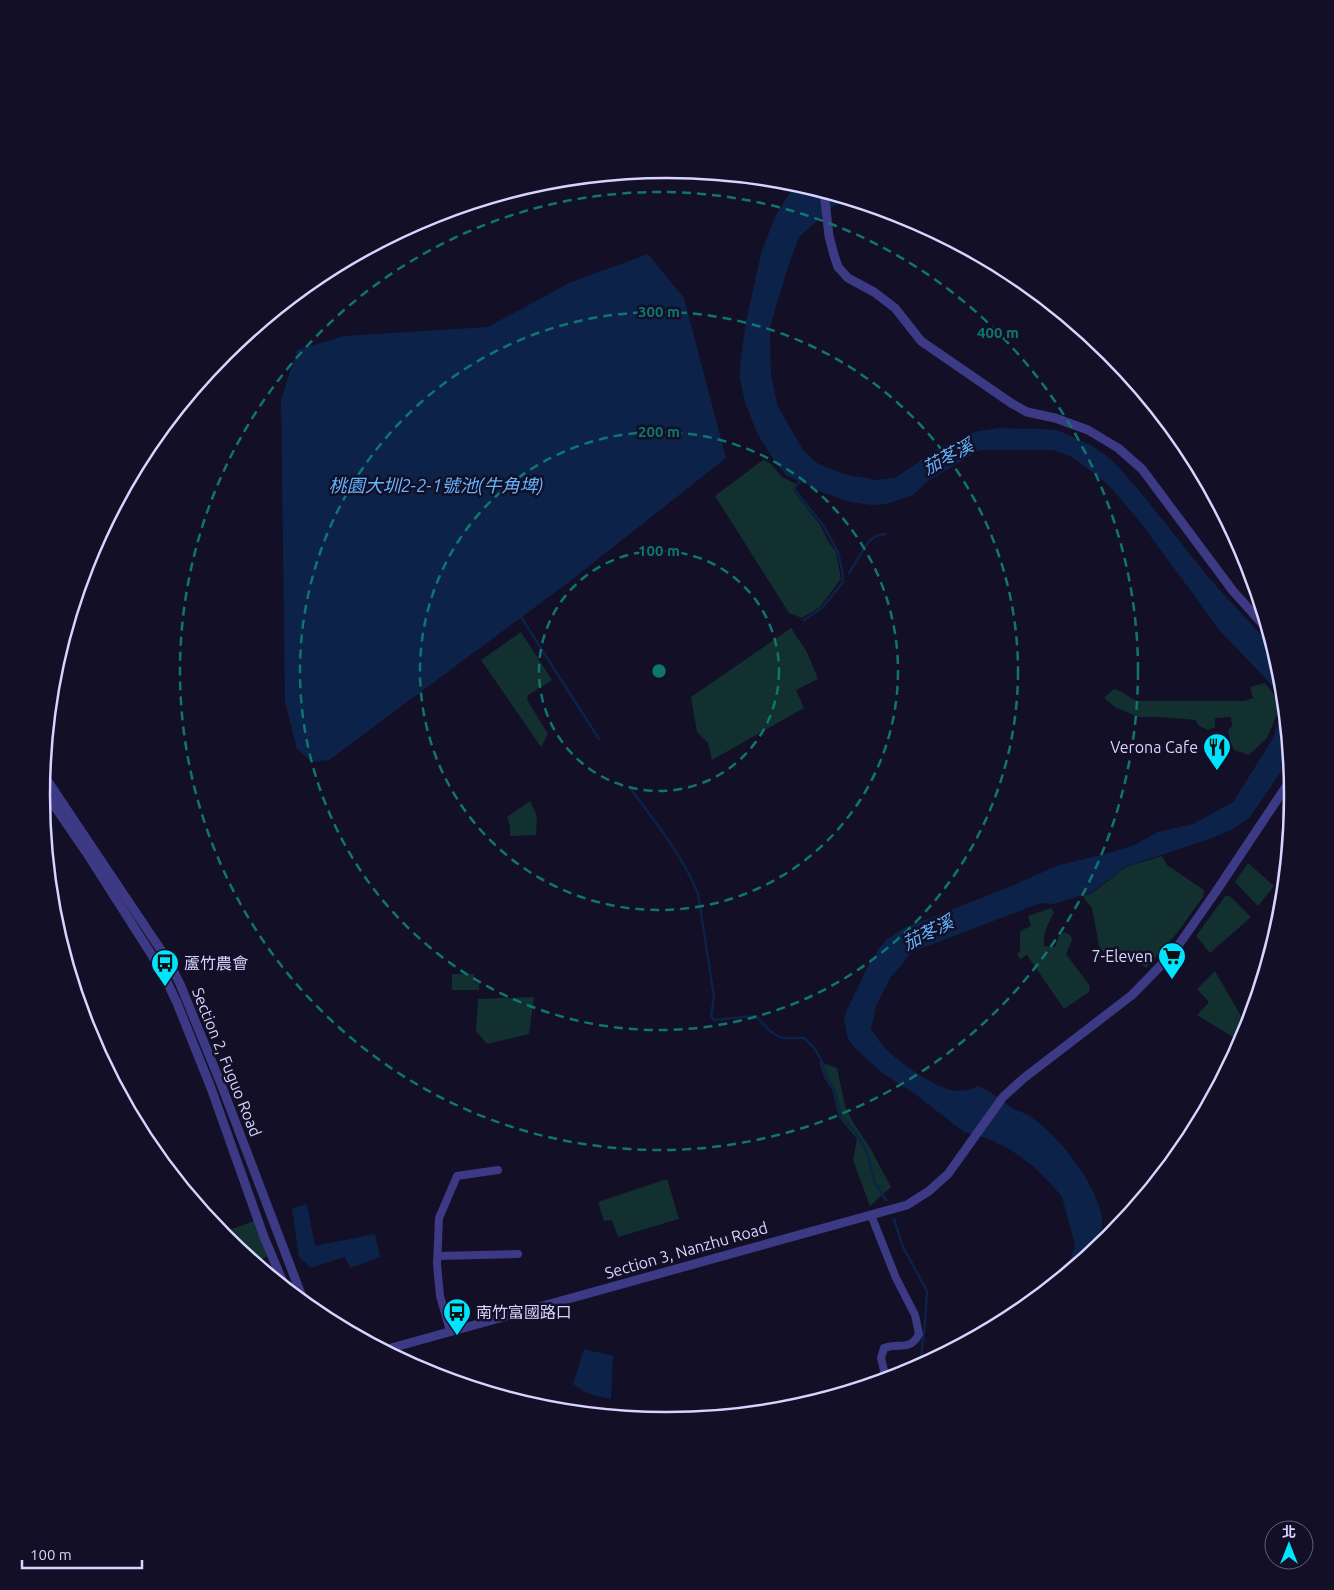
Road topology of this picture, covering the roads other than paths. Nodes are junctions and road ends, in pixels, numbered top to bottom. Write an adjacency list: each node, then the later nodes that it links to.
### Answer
1 (824, 198): 2 (street)
2 (1258, 619)
3 (50, 785): 11 (street, Section 2, Fuguo Road)
4 (1284, 790): 7 (street, Section 3, Nanzhu Road)
5 (50, 800): 10 (street, Section 2, Fuguo Road)
6 (498, 1170): 9 (street)
7 (871, 1215): 12 (street, Section 3, Nanzhu Road); 14 (street)
8 (518, 1254): 9 (street)
9 (438, 1256): 12 (street)
10 (281, 1276)
11 (300, 1290)
12 (450, 1331): 13 (street, Section 3, Nanzhu Road)
13 (393, 1347)
14 (884, 1372)

